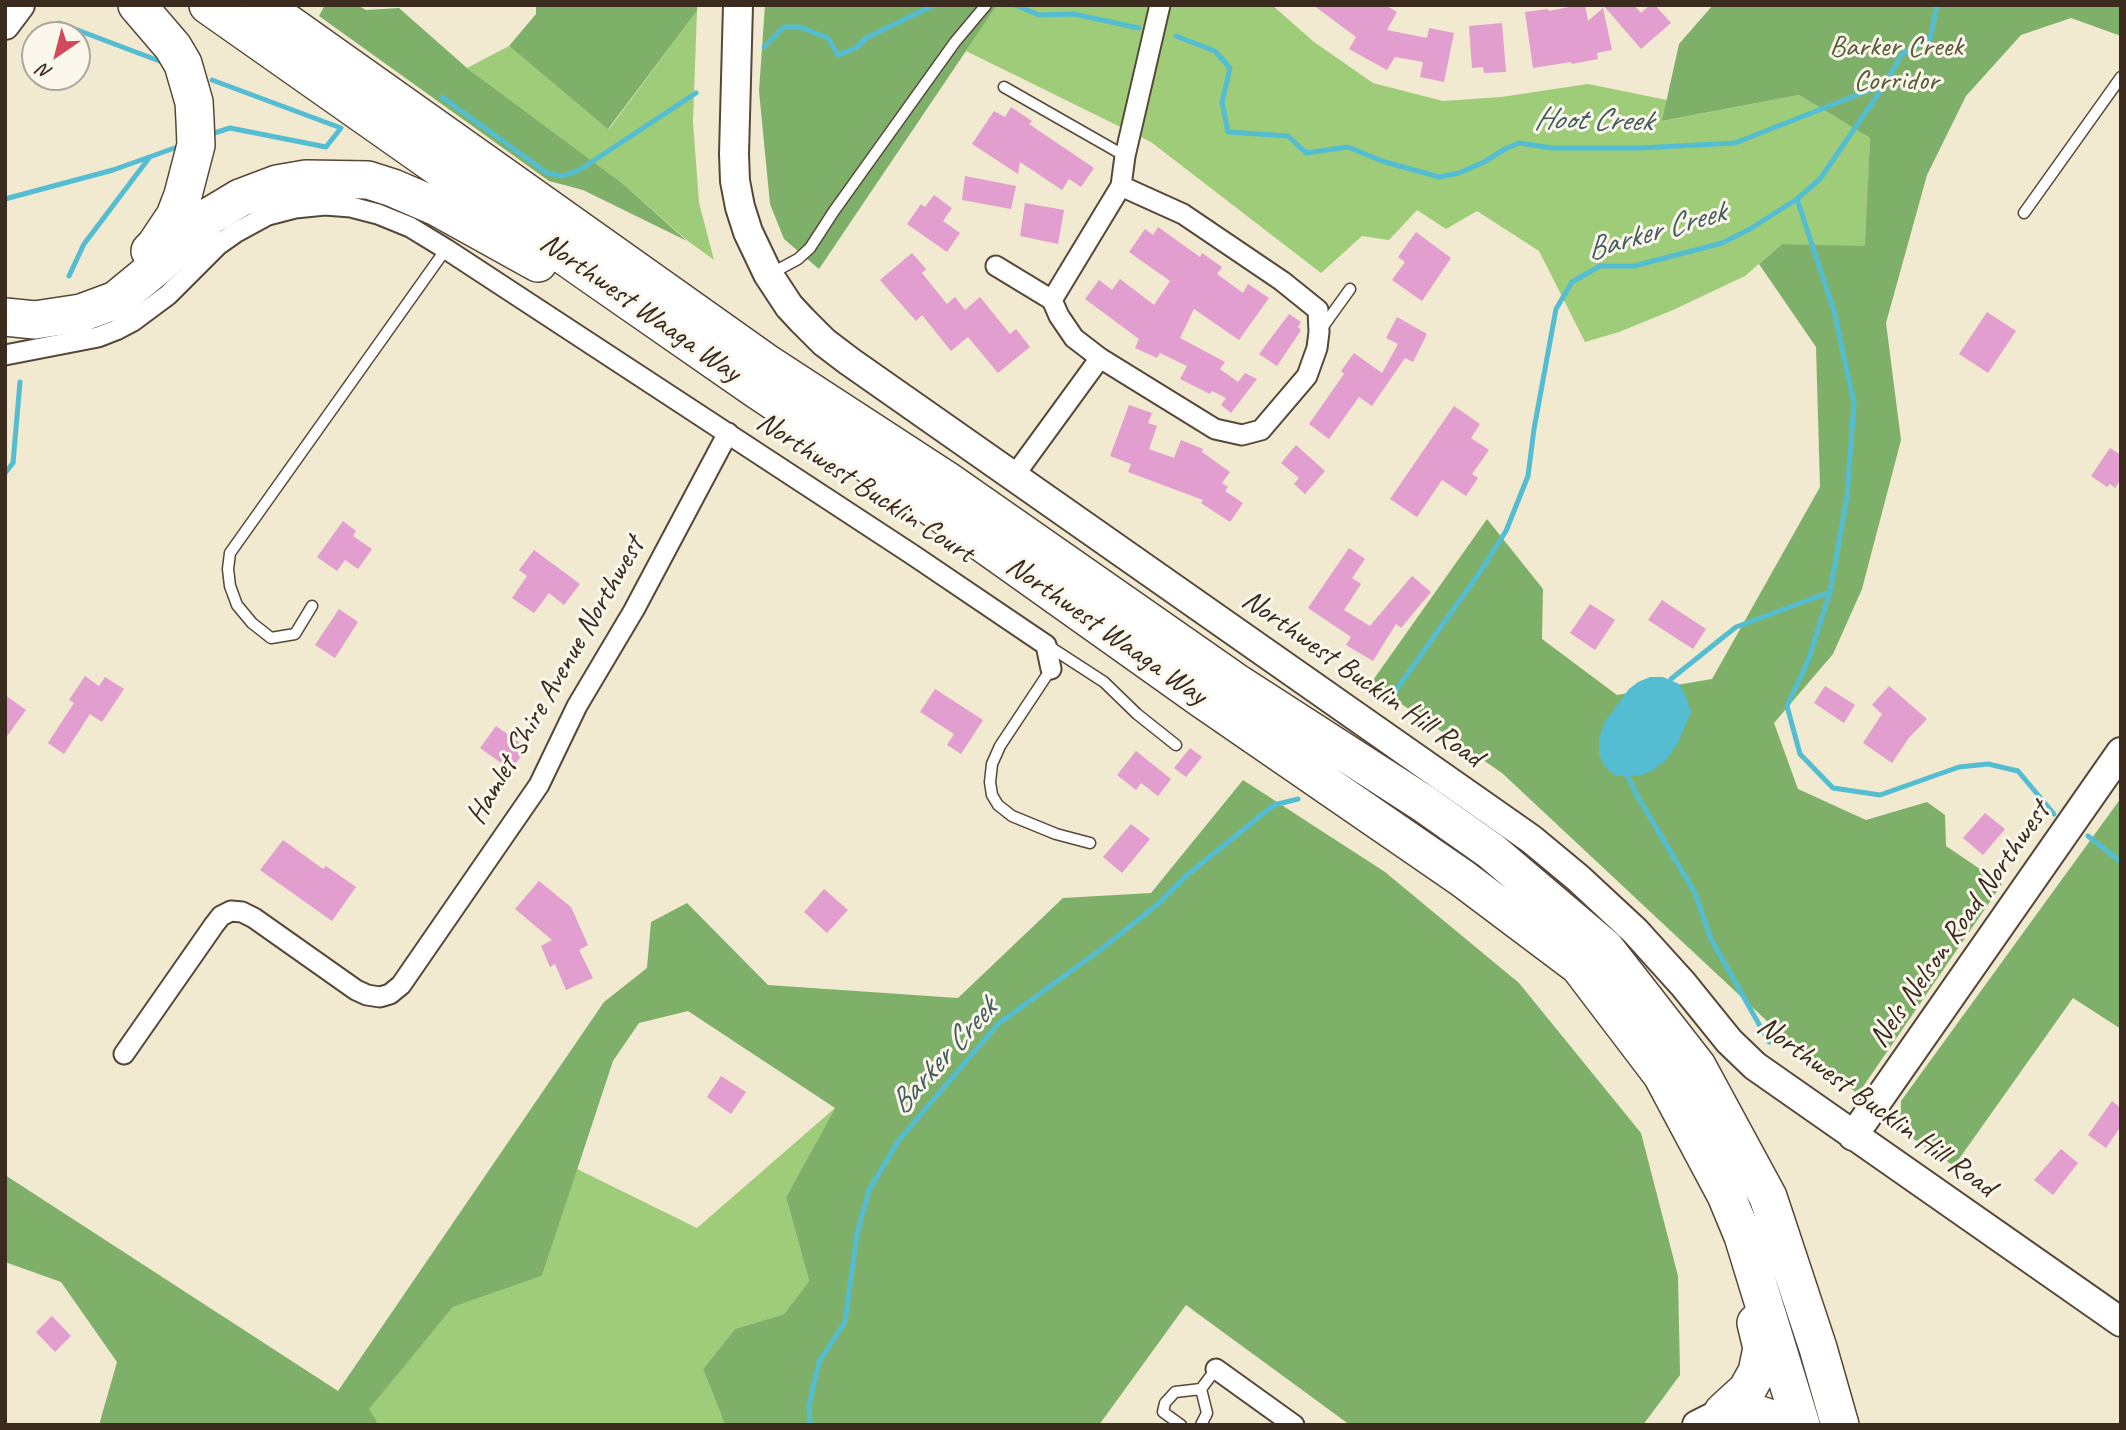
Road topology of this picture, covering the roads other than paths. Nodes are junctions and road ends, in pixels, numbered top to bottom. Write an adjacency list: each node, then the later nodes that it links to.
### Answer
1 (20, 5): 9 (main road)
2 (137, 5): 20 (highway)
3 (208, 5): 26 (highway, Northwest Waaga Way)
4 (262, 5): 12 (highway, Northwest Waaga Way)
5 (294, 5): 12 (highway)
6 (738, 5): 18 (main road, Northwest Bucklin Hill Road)
7 (986, 5): 18 (lane)
8 (1160, 5): 13 (street)
9 (5, 25)
10 (2121, 77): 15 (lane)
11 (1004, 87): 13 (lane)
12 (449, 136): 47 (highway, Northwest Waaga Way)
13 (1125, 156): 14 (street)
14 (1121, 186): 21 (street); 23 (street)
15 (2024, 213)
16 (446, 248): 24 (street, Northwest Bucklin Court); 27 (street, Northwest Bucklin Court); 29 (lane)
17 (996, 266): 21 (street)
18 (768, 275): 28 (main road, Northwest Bucklin Hill Road)
19 (1350, 289): 23 (lane)
20 (5, 300)
21 (1052, 300): 25 (street)
22 (5, 317): 26 (highway)
23 (1319, 332): 25 (street)
24 (5, 355)
25 (1101, 358): 28 (street)
26 (737, 375): 37 (highway, Northwest Waaga Way)
27 (728, 433): 30 (street, Northwest Bucklin Court); 35 (street, Hamlet Shire Avenue Northwest)
28 (1014, 476): 36 (main road, Northwest Bucklin Hill Road)
29 (312, 606)
30 (1046, 645): 31 (street); 32 (lane)
31 (1051, 669): 34 (lane)
32 (1176, 745)
33 (2121, 752): 36 (main road, Nels Nelson Road Northwest)
34 (1090, 844)
35 (124, 1054)
36 (1853, 1136): 38 (main road, Northwest Bucklin Hill Road)
37 (1743, 1236): 41 (highway); 46 (highway, Northwest Waaga Way)
38 (2121, 1322)
39 (1216, 1369): 40 (lane); 44 (street)
40 (1201, 1390): 42 (lane); 43 (lane)
41 (1710, 1418): 45 (highway)
42 (1181, 1425)
43 (1201, 1425)
44 (1294, 1425)
45 (1775, 1425)
46 (1801, 1425)
47 (1840, 1425)

